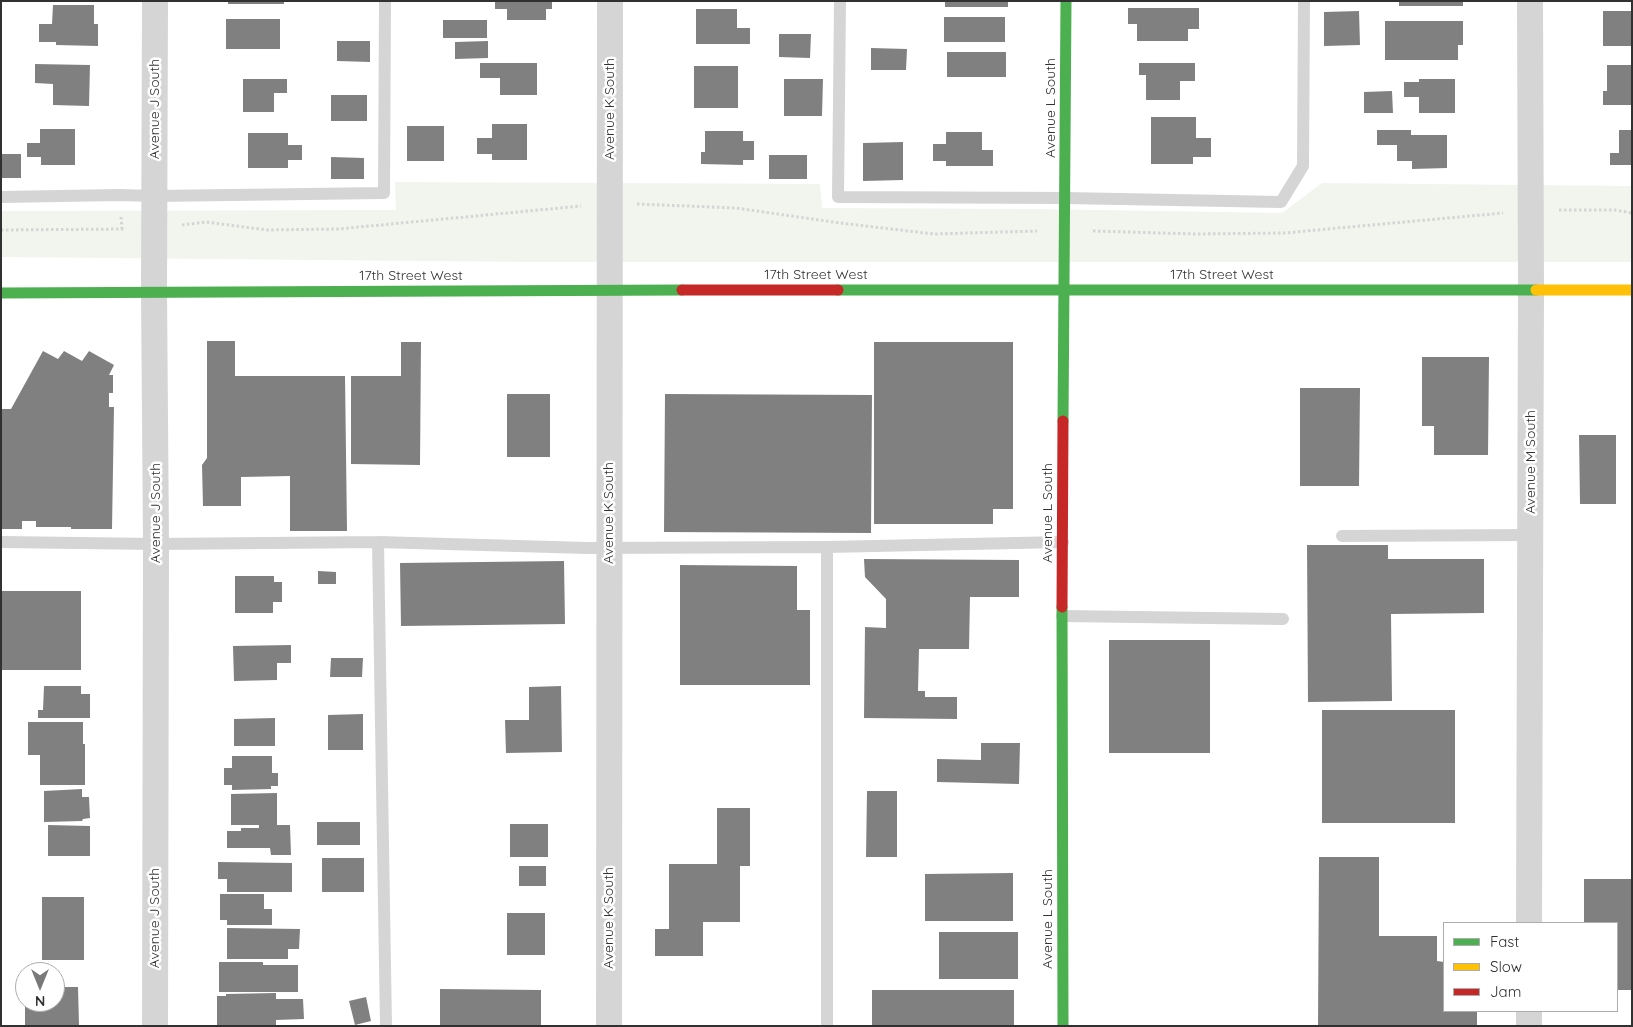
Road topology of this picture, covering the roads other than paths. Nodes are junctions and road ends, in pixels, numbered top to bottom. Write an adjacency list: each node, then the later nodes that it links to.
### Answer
1 (156, 1): 8 (street, Avenue J South)
2 (385, 1): 8 (lane)
3 (610, 1): 14 (street, Avenue K South)
4 (840, 1): 10 (lane)
5 (1066, 1): 10 (street, Avenue L South)
6 (1304, 1): 10 (lane)
7 (1530, 1): 12 (street, Avenue M South)
8 (154, 196): 9 (lane); 15 (street, Avenue J South)
9 (1, 197)
10 (1065, 198): 11 (street, Avenue L South)
11 (1065, 289): 12 (street, 17th Street West); 14 (street, 17th Street West); 21 (street, Avenue L South)
12 (1531, 290): 13 (street, 17th Street West); 17 (street, Avenue M South)
13 (1632, 290)
14 (609, 291): 15 (street, 17th Street West); 24 (street, Avenue K South)
15 (154, 292): 16 (street, 17th Street West); 22 (street, Avenue J South)
16 (1, 293)
17 (1531, 535): 18 (lane); 27 (street, Avenue M South)
18 (1342, 536)
19 (1, 542): 22 (lane)
20 (378, 542): 22 (lane); 24 (lane); 30 (lane)
21 (1063, 542): 23 (lane); 25 (street, Avenue L South)
22 (156, 544): 29 (street, Avenue J South)
23 (828, 547): 24 (lane); 32 (lane)
24 (608, 548): 31 (street, Avenue K South)
25 (1062, 616): 26 (lane); 33 (street, Avenue L South)
26 (1283, 619)
27 (1530, 922)
28 (1529, 1012): 34 (street)
29 (155, 1026)
30 (386, 1026)
31 (609, 1026)
32 (827, 1026)
33 (1063, 1026)
34 (1529, 1026)

